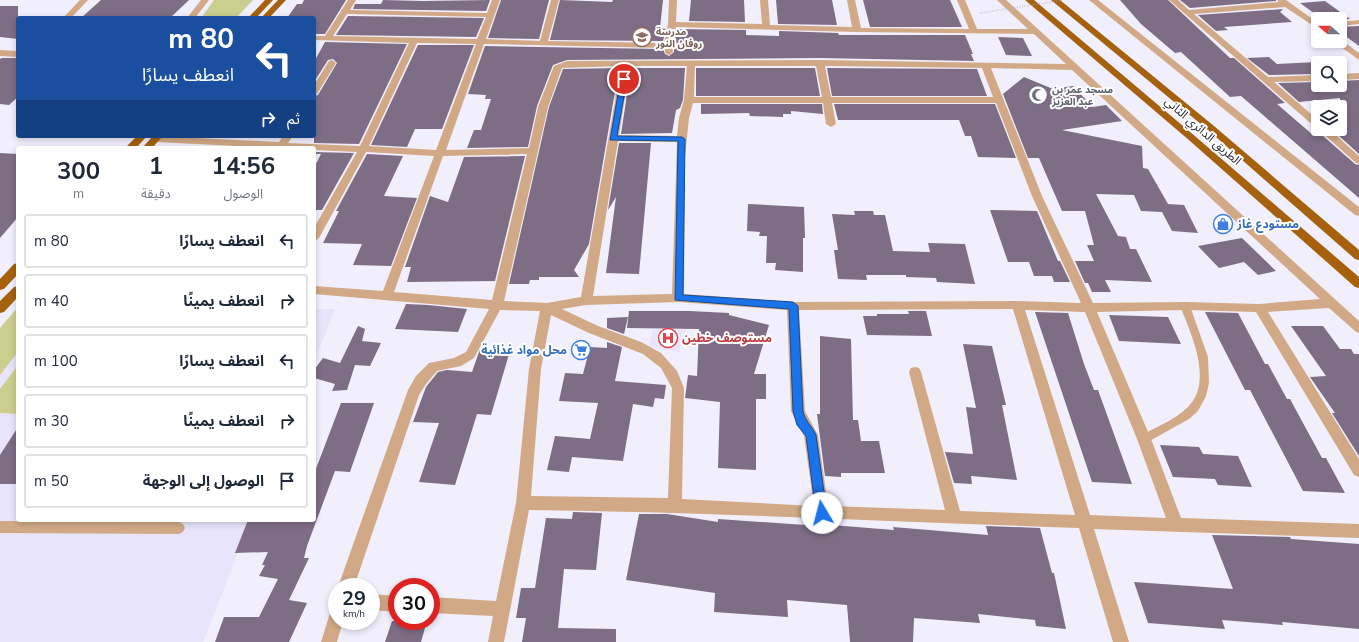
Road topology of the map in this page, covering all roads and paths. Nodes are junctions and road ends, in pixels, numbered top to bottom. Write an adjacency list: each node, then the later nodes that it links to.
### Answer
1 (84, 0): 23 (street)
2 (205, 0): 24 (street)
3 (268, 0): 25 (highway)
4 (282, 0): 26 (highway)
5 (352, 0): 19 (street)
6 (496, 0): 22 (street)
7 (555, 0): 39 (street)
8 (673, 0): 30 (street)
9 (764, 0): 31 (street)
10 (851, 0): 32 (street)
11 (961, 0): 33 (street)
12 (1001, 0): 34 (street)
13 (1029, 0): 82 (highway, الطريق الدائري الثاني)
14 (1055, 0): 79 (highway, الطريق الدائري الثاني)
15 (1064, 0): 21 (path, bridge)
16 (1093, 0): 77 (street)
17 (1173, 0): 20 (street)
18 (1284, 2): 20 (street); 27 (street)
19 (344, 12): 22 (street); 36 (street)
20 (1188, 12): 55 (street)
21 (980, 13)
22 (491, 15): 38 (street)
23 (68, 16)
24 (193, 16)
25 (254, 16)
26 (267, 16)
27 (1311, 22)
28 (1359, 22): 29 (street)
29 (1347, 23)
30 (672, 24): 31 (street); 40 (street)
31 (766, 26): 32 (street)
32 (857, 30): 33 (street)
33 (974, 32): 34 (street)
34 (1037, 32): 51 (street)
35 (316, 38): 36 (street)
36 (328, 38): 37 (street)
37 (414, 40): 38 (street); 73 (street)
38 (480, 42): 39 (street); 75 (street)
39 (543, 44): 40 (street)
40 (668, 46): 47 (street)
41 (1347, 48): 44 (street)
42 (0, 53): 43 (street)
43 (16, 54)
44 (1359, 57)
45 (820, 62): 48 (street); 50 (street); 57 (street)
46 (332, 63): 56 (street)
47 (671, 63): 48 (street); 49 (street)
48 (691, 63): 58 (street)
49 (626, 64): 66 (street); 74 (street)
50 (986, 67): 51 (street); 59 (street)
51 (1073, 67): 88 (street)
52 (1359, 76): 53 (street)
53 (1347, 77)
54 (1311, 78): 55 (street)
55 (1267, 80): 60 (street)
56 (316, 89)
57 (828, 99): 58 (street); 59 (street); 61 (street)
58 (689, 100): 67 (street)
59 (999, 100): 94 (street)
60 (1311, 119)
61 (832, 124)
62 (1331, 136): 76 (street)
63 (140, 138): 69 (highway)
64 (156, 138): 70 (highway)
65 (169, 138): 68 (street)
66 (613, 138): 67 (street); 87 (street)
67 (682, 139): 86 (street)
68 (215, 142): 71 (street)
69 (132, 146)
70 (149, 146)
71 (268, 146)
72 (316, 148): 73 (street)
73 (363, 149): 75 (street); 78 (street)
74 (533, 151): 75 (street); 89 (street)
75 (440, 153): 85 (street)
76 (1359, 161)
77 (1359, 212)
78 (316, 234)
79 (1359, 256)
80 (16, 269): 81 (highway)
81 (1, 284)
82 (1359, 284)
83 (316, 290): 85 (street)
84 (16, 292): 96 (highway)
85 (387, 296): 89 (street)
86 (678, 298): 87 (street); 91 (street)
87 (586, 302): 93 (street)
88 (1332, 303): 95 (street); 97 (street)
89 (497, 305): 93 (street); 110 (street)
90 (1018, 305): 91 (street); 94 (street); 105 (street)
91 (793, 306): 103 (street)
92 (1185, 306): 94 (street); 95 (street); 99 (lane)
93 (547, 307): 101 (street); 102 (street)
94 (1089, 308): 99 (street)
95 (1259, 308): 100 (street)
96 (0, 309)
97 (1359, 328)
98 (915, 372): 104 (street)
99 (1144, 439): 106 (street)
100 (1359, 471)
101 (522, 503): 102 (street); 112 (street)
102 (675, 505): 103 (street)
103 (822, 513): 104 (street)
104 (954, 517): 105 (street)
105 (1083, 521): 106 (street); 116 (street)
106 (1176, 524): 109 (street)
107 (0, 527): 108 (lane)
108 (180, 528)
109 (1359, 531)
110 (349, 578)
111 (440, 606): 112 (street)
112 (502, 609): 115 (street)
113 (333, 630): 114 (street)
114 (329, 642)
115 (496, 642)
116 (1121, 642)

